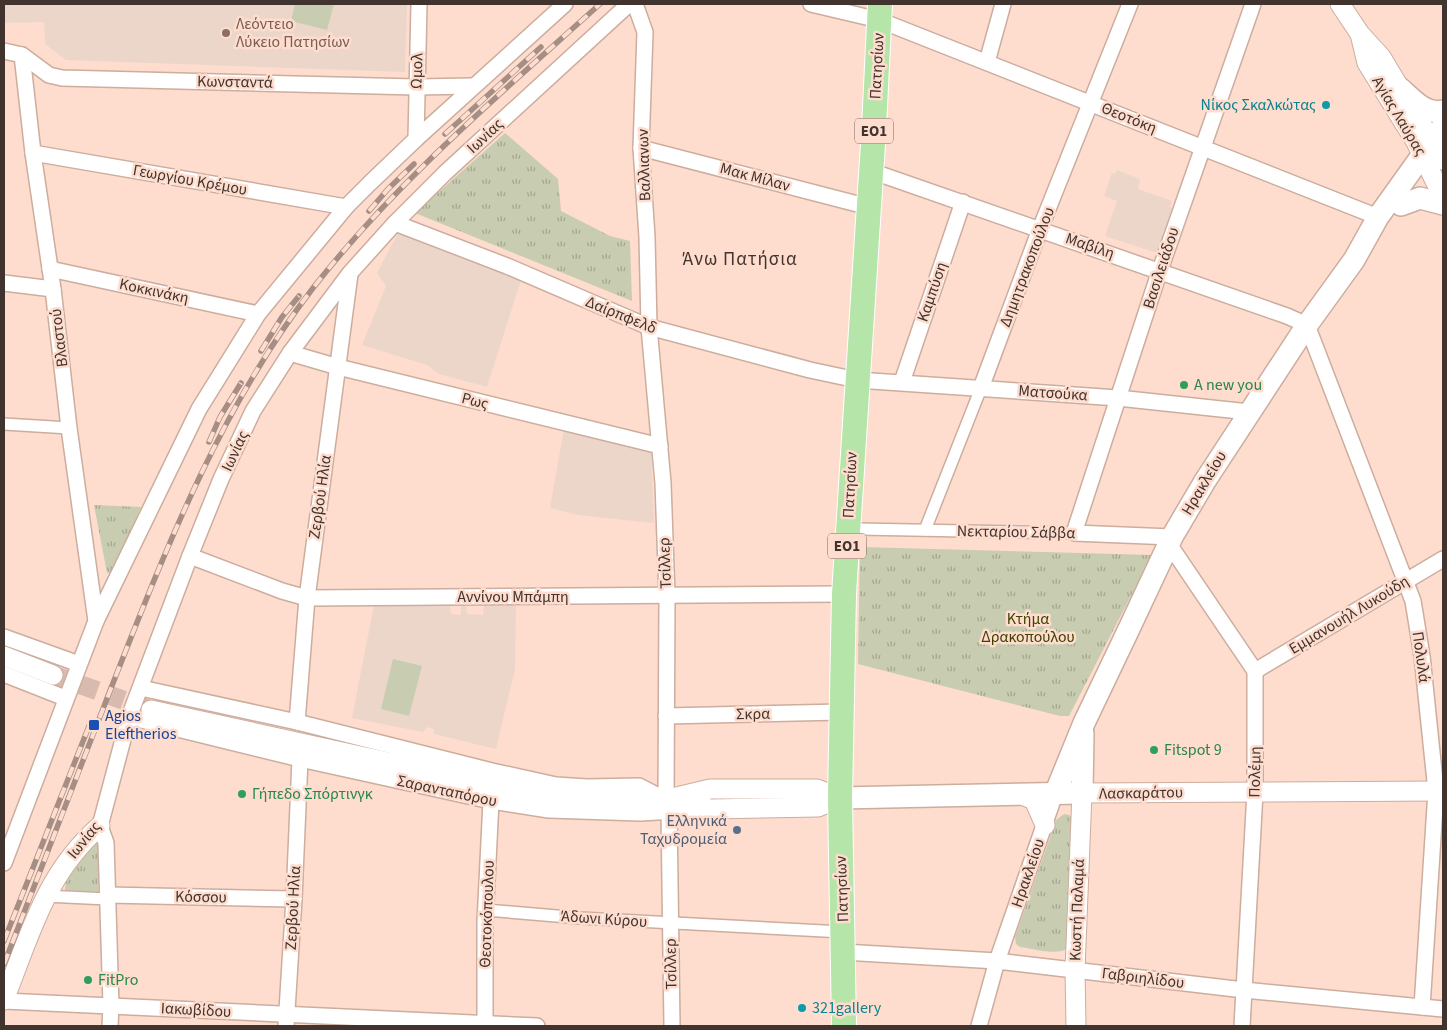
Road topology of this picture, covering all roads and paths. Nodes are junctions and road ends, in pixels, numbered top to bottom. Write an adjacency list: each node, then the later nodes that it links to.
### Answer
1 (419, 4): 16 (street, Ωμολ)
2 (565, 4): 15 (street)
3 (629, 4): 33 (street, Ιωνίας)
4 (635, 4): 22 (street, Βαλλιανων)
5 (811, 4): 10 (street, Θεοτόκη)
6 (1002, 4): 14 (street)
7 (1130, 4): 18 (street, Δημητρακοπούλου)
8 (1253, 4): 21 (street, Βασιλειάδου)
9 (1340, 4): 11 (street, Αγίας Λαύρας)
10 (880, 12): 14 (street, Θεοτόκη); 25 (main road, Πατησίων / ΕΟ1)
11 (1360, 34): 17 (street, Αγίας Λαύρας); 23 (street, Αγίας Λαύρας)
12 (4, 50): 13 (street, Κωνσταντά)
13 (22, 55): 16 (street, Κωνσταντά); 24 (street, Βλαστού)
14 (987, 62): 18 (street, Θεοτόκη)
15 (473, 86): 16 (street, Κωνσταντά); 20 (street)
16 (416, 87): 20 (street, Ωμολ)
17 (1401, 89): 19 (main road); 23 (street, Αγίας Λαύρας)
18 (1092, 103): 21 (street, Θεοτόκη); 34 (street, Δημητρακοπούλου)
19 (1443, 111)
20 (416, 139): 30 (street)
21 (1202, 147): 32 (street, Θεοτόκη); 37 (street, Βασιλειάδου)
22 (641, 148): 31 (street, Μακ Μίλαν); 43 (street, Βαλλιανων)
23 (1436, 150): 26 (street, Αγίας Λαύρας); 29 (main road, Ηρακλείου); 32 (main road, Ηρακλείου)
24 (33, 153): 30 (street, Γεωργίου Κρέμου); 36 (street, Βλαστού)
25 (871, 171): 27 (street, Μαβίλη); 31 (main road, Πατησίων / ΕΟ1)
26 (1443, 197)
27 (963, 202): 34 (street, Μαβίλη); 47 (street, Καμπύση)
28 (1443, 204): 29 (main road)
29 (1401, 205): 35 (main road, Ηρακλείου)
30 (346, 207): 41 (street)
31 (869, 207): 46 (main road, Πατησίων / ΕΟ1)
32 (1378, 217): 35 (main road, Ηρακλείου)
33 (395, 222): 38 (street, Ιωνίας); 43 (street, Δαίρπφελδ)
34 (1040, 229): 37 (street, Μαβίλη); 48 (street, Δημητρακοπούλου)
35 (1354, 260): 42 (main road, Ηρακλείου)
36 (50, 268): 40 (street, Βλαστού); 41 (street, Κοκκινάκη)
37 (1160, 270): 42 (street, Μαβίλη); 49 (street, Βασιλειάδου)
38 (350, 273): 44 (street, Ιωνίας); 45 (street, Ζερβού Ηλία)
39 (4, 283): 40 (street)
40 (53, 288): 52 (street, Βλαστού)
41 (258, 314): 64 (street)
42 (1307, 325): 50 (main road, Ηρακλείου); 60 (street, Πολυλά)
43 (649, 327): 46 (street, Δαίρπφελδ); 53 (street, Τσίλλερ)
44 (290, 353): 45 (street, Ρως); 58 (street, Ιωνίας)
45 (338, 367): 53 (street, Ρως); 63 (street, Ζερβού Ηλία)
46 (857, 380): 47 (street, Ματσούκα); 61 (main road, Πατησίων / ΕΟ1)
47 (902, 382): 48 (street, Ματσούκα)
48 (981, 388): 49 (street, Ματσούκα); 55 (street, Δημητρακοπούλου)
49 (1118, 398): 50 (street, Ματσούκα); 56 (street, Βασιλειάδου)
50 (1249, 412): 57 (main road, Ηρακλείου)
51 (4, 424): 52 (street)
52 (69, 428): 64 (street, Βλαστού)
53 (660, 446): 62 (street, Τσίλλερ)
54 (860, 529): 55 (street, Νεκταρίου Σάββα)
55 (925, 530): 56 (street, Νεκταρίου Σάββα)
56 (1074, 533): 57 (street, Νεκταρίου Σάββα)
57 (1171, 541): 68 (street); 78 (main road, Ηρακλείου)
58 (190, 556): 63 (street, Αννίνου Μπάμπη); 71 (street, Ιωνίας)
59 (1443, 559): 60 (street, Εμμανουήλ Λυκούδη)
60 (1405, 581): 68 (street, Εμμανουήλ Λυκούδη); 80 (street, Πολυλά)
61 (844, 594): 62 (street, Αννίνου Μπάμπη); 74 (main road, Πατησίων / ΕΟ1)
62 (667, 596): 63 (street, Αννίνου Μπάμπη); 75 (street, Τσίλλερ)
63 (307, 598): 77 (street, Ζερβού Ηλία)
64 (96, 621): 67 (street)
65 (4, 637): 67 (street)
66 (4, 656): 70 (street)
67 (79, 664): 72 (street)
68 (1255, 671): 81 (street, Πολέμη)
69 (4, 674): 72 (street)
70 (53, 675)
71 (141, 688): 76 (street, Ιωνίας); 77 (street, Σαρανταπόρου)
72 (66, 698): 90 (street)
73 (151, 710): 87 (street, Σαρανταπόρου)
74 (841, 712): 75 (street, Σκρα); 85 (main road, Πατησίων / ΕΟ1)
75 (666, 716): 87 (street, Τσίλλερ)
76 (130, 717): 79 (street, Σαρανταπόρου); 89 (street, Ιωνίας)
77 (297, 722): 87 (street, Σαρανταπόρου)
78 (1084, 723): 82 (main road, Ηρακλείου); 83 (main road, Ηρακλείου)
79 (300, 760): 86 (street, Σαρανταπόρου); 93 (street, Ζερβού Ηλία)
80 (1439, 791): 81 (street, Λασκαράτου); 102 (street, Πολυλά)
81 (1255, 792): 83 (street, Λασκαράτου); 99 (street, Πολέμη)
82 (1055, 794): 83 (main road, Λασκαράτου); 84 (main road, Λασκαράτου); 88 (street, Ηρακλείου)
83 (1082, 794): 98 (street, Κωστή Παλαμά)
84 (1022, 795): 85 (main road, Λασκαράτου); 88 (street)
85 (840, 798): 87 (street, Σαρανταπόρου); 87 (street, Σαρανταπόρου); 96 (main road, Πατησίων / ΕΟ1)
86 (492, 801): 87 (street, Σαρανταπόρου); 94 (street, Θεοτοκόπουλου)
87 (667, 806): 95 (street, Τσίλλερ)
88 (1045, 825): 97 (street, Ηρακλείου)
89 (100, 826): 91 (street, Ιωνίας); 92 (street)
90 (4, 863)
91 (45, 896): 92 (street, Κόσσου); 100 (street, Ιωνίας)
92 (108, 897): 93 (street, Κόσσου); 101 (street)
93 (294, 899): 104 (street, Ζερβού Ηλία)
94 (486, 910): 95 (street, Άδωνι Κύρου); 105 (street, Θεοτοκόπουλου)
95 (670, 923): 96 (street, Άδωνι Κύρου); 108 (street, Τσίλλερ)
96 (843, 942): 97 (street, Γαβριηλίδου); 109 (main road, Πατησίων / ΕΟ1)
97 (998, 961): 98 (street, Γαβριηλίδου); 110 (street, Ηρακλείου)
98 (1075, 970): 99 (street, Γαβριηλίδου); 111 (street, Κωστή Παλαμά)
99 (1244, 990): 102 (street, Γαβριηλίδου); 112 (street, Πολέμη)
100 (4, 1001): 101 (street, Ιακωβίδου)
101 (111, 1006): 104 (street, Ιακωβίδου); 106 (street)
102 (1422, 1007): 103 (street, Γαβριηλίδου)
103 (1443, 1009)
104 (286, 1020): 105 (street, Ιακωβίδου)
105 (485, 1025): 107 (street, Ιακωβίδου)
106 (110, 1026)
107 (537, 1026)
108 (672, 1026)
109 (844, 1026)
110 (980, 1026)
111 (1076, 1026)
112 (1242, 1026)

